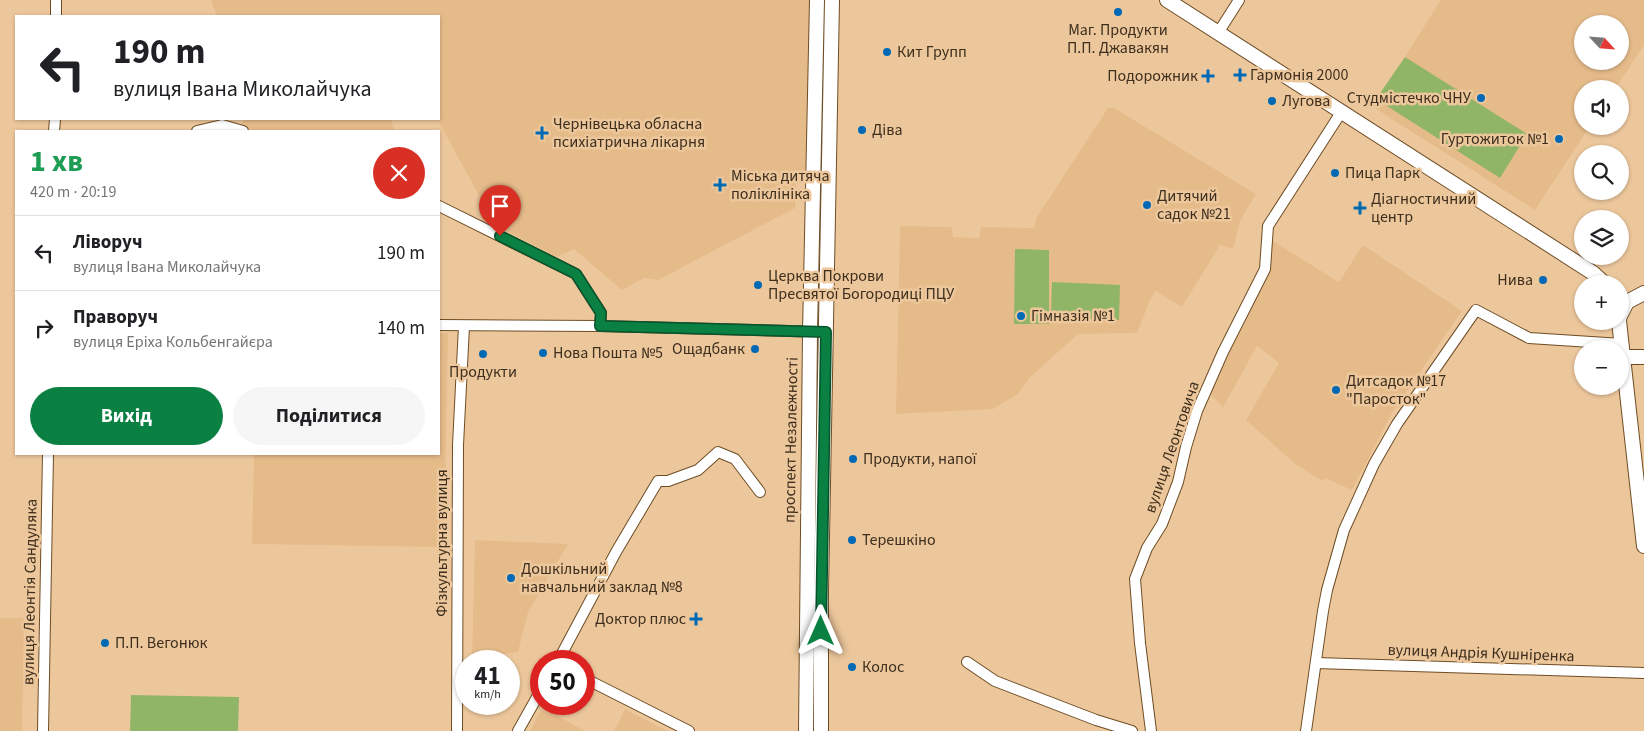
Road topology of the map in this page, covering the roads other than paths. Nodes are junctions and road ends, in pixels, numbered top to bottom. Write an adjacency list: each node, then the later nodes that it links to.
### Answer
1 (56, 0): 6 (street)
2 (817, 0): 18 (main road, проспект Незалежності)
3 (832, 0): 19 (main road, проспект Незалежності)
4 (1167, 0): 7 (main road)
5 (1239, 0): 7 (street)
6 (56, 15)
7 (1218, 33): 8 (main road)
8 (1342, 111): 12 (main road); 41 (street, вулиця Леонтовича)
9 (201, 130): 10 (street)
10 (240, 130)
11 (440, 206): 17 (street)
12 (1595, 275)
13 (1644, 293): 14 (main road)
14 (1629, 298)
15 (440, 325): 16 (street)
16 (464, 326): 17 (street); 35 (street, Фізкультурна вулиця)
17 (600, 326): 18 (street)
18 (810, 332): 19 (street); 38 (main road, проспект Незалежності)
19 (826, 332): 39 (main road, проспект Незалежності)
20 (1574, 344): 30 (street)
21 (1629, 352): 22 (main road)
22 (1644, 357)
23 (1629, 393): 25 (main road)
24 (48, 455): 34 (street, вулиця Леонтія Сандуляка)
25 (1640, 472): 27 (main road)
26 (760, 492): 28 (street)
27 (1644, 546)
28 (564, 650)
29 (966, 662): 40 (street)
30 (1316, 664): 31 (street, вулиця Андрія Кушніренка); 42 (street)
31 (1644, 672)
32 (595, 684): 37 (street)
33 (530, 710): 36 (street)
34 (43, 731)
35 (457, 731)
36 (518, 731)
37 (689, 731)
38 (806, 731)
39 (821, 731)
40 (1132, 731)
41 (1151, 731)
42 (1306, 731)

